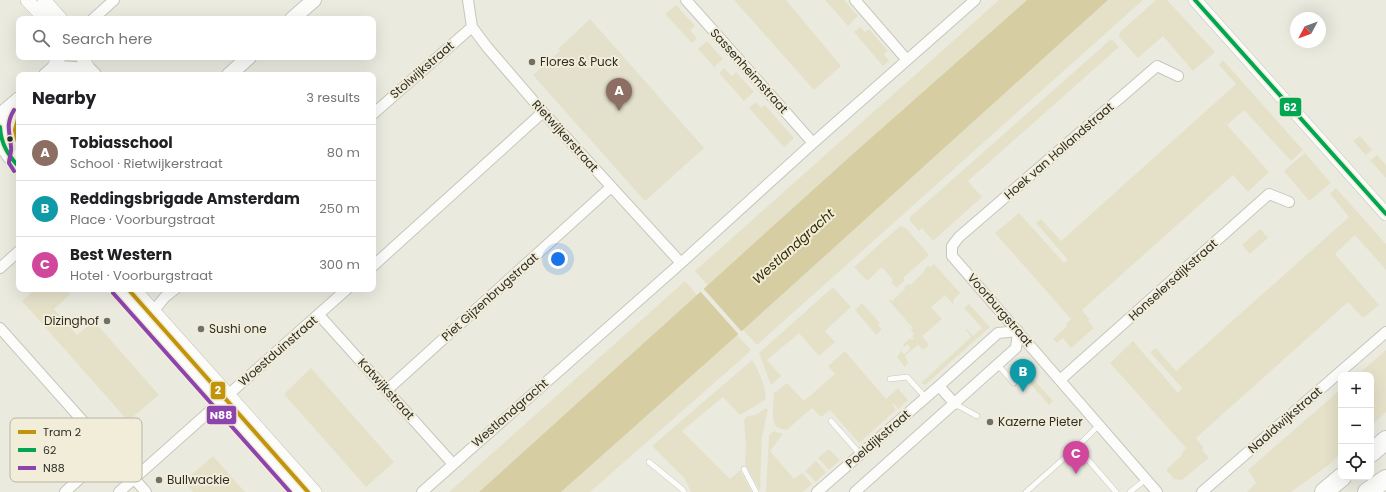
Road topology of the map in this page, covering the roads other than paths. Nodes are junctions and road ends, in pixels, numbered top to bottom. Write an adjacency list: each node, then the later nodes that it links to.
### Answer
1 (27, 0): 10 (street)
2 (44, 0): 11 (street)
3 (114, 0): 12 (street)
4 (314, 0): 13 (main road)
5 (468, 0): 14 (street, Rietwijkerstraat)
6 (686, 0): 29 (street, Sassenheimstraat)
7 (855, 0): 17 (street)
8 (975, 0): 17 (street, Westlandgracht)
9 (1195, 0): 34 (street)
10 (42, 16)
11 (58, 16)
12 (96, 16)
13 (295, 16)
14 (472, 27): 23 (street, Stolwijkstraat); 24 (street, Rietwijkerstraat)
15 (84, 60): 19 (street)
16 (246, 60): 20 (main road)
17 (907, 60): 29 (street, Westlandgracht)
18 (52, 69): 19 (main road)
19 (92, 72)
20 (232, 72)
21 (1178, 76): 36 (street, Hoek van Hollandstraat)
22 (16, 102): 26 (main road)
23 (376, 111)
24 (543, 112): 32 (street, Rietwijkerstraat); 37 (street)
25 (16, 118): 28 (lane)
26 (0, 119)
27 (0, 127): 30 (main road)
28 (16, 142)
29 (813, 143): 38 (street, Westlandgracht)
30 (1, 146): 31 (main road)
31 (16, 164)
32 (612, 187): 38 (street, Rietwijkerstraat); 54 (street, Piet Gijzenbrugstraat)
33 (1289, 202): 51 (street, Honselersdijkstraat)
34 (1386, 214)
35 (16, 254): 39 (street)
36 (952, 256): 47 (street, Voorburgstraat)
37 (376, 263)
38 (681, 263): 67 (street, Westlandgracht)
39 (0, 268)
40 (123, 292): 44 (street)
41 (137, 292): 44 (street)
42 (171, 292): 44 (street)
43 (344, 292): 45 (street, Woestduinstraat)
44 (153, 311): 56 (street)
45 (319, 315): 54 (street, Katwijkstraat); 56 (street, Woestduinstraat)
46 (0, 328): 59 (street)
47 (1018, 331): 49 (street, Poeldijkstraat); 51 (street, Voorburgstraat); 53 (street, Poeldijkstraat)
48 (1386, 332): 90 (street, Naaldwijkstraat)
49 (998, 365): 52 (lane); 57 (street, Poeldijkstraat)
50 (890, 379): 55 (lane)
51 (1060, 380): 61 (street, Voorburgstraat)
52 (1014, 383)
53 (939, 386): 55 (street, Poeldijkstraat); 57 (street)
54 (387, 390): 67 (street, Katwijkstraat)
55 (926, 398): 65 (street, Poeldijkstraat)
56 (224, 399): 69 (street, Woestduinstraat); 79 (street); 80 (street)
57 (955, 404): 58 (lane); 85 (street, Poeldijkstraat)
58 (977, 416)
59 (79, 418)
60 (831, 421): 65 (lane)
61 (1099, 425): 63 (lane); 70 (street, Voorburgstraat)
62 (1386, 440): 64 (highway)
63 (1077, 447): 86 (lane); 87 (lane)
64 (1374, 450)
65 (860, 454): 84 (street, Poeldijkstraat)
66 (649, 462): 82 (lane)
67 (453, 464): 81 (street, Westlandgracht)
68 (744, 469): 83 (lane)
69 (142, 472)
70 (1146, 479): 88 (lane); 89 (street, Voorburgstraat)
71 (1386, 479): 92 (highway)
72 (1338, 480): 91 (highway)
73 (76, 482): 76 (street)
74 (131, 482): 77 (street, Woestduinstraat)
75 (137, 482): 78 (street)
76 (65, 492)
77 (119, 492)
78 (146, 492)
79 (298, 492)
80 (315, 492)
81 (422, 492)
82 (684, 492)
83 (756, 492)
84 (817, 492)
85 (855, 492)
86 (1026, 492)
87 (1116, 492)
88 (1130, 492)
89 (1157, 492)
90 (1202, 492)
91 (1324, 492)
92 (1367, 492)

